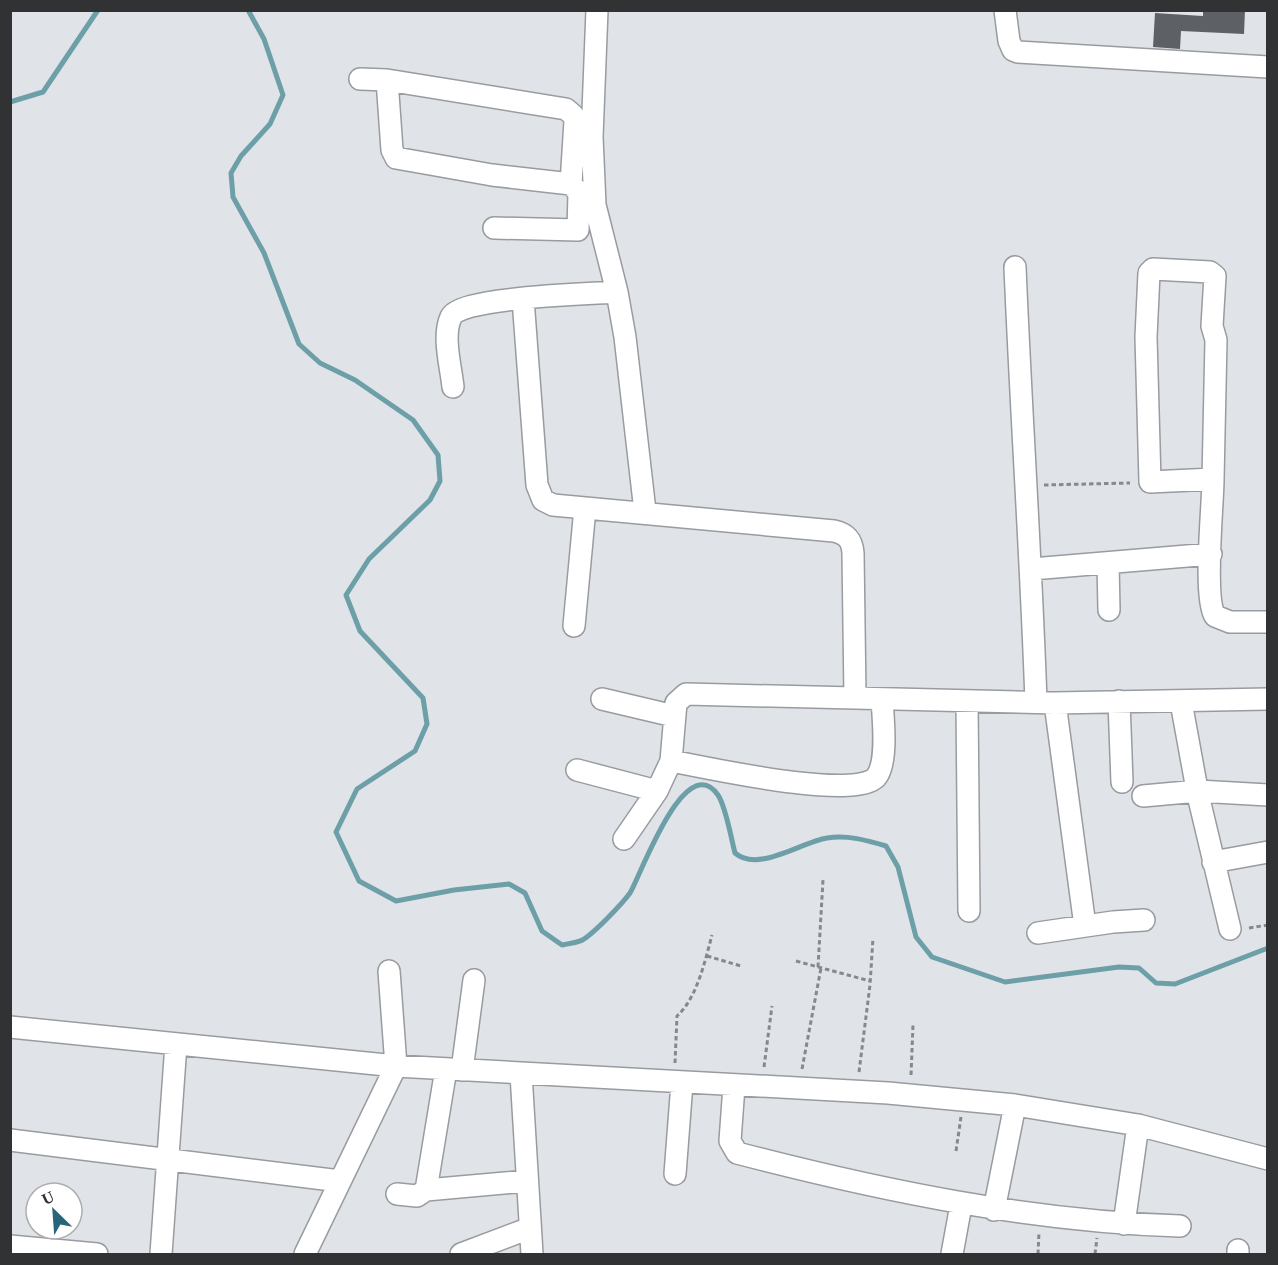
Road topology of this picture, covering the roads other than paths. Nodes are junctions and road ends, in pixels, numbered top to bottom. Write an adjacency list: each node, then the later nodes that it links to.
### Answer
1 (597, 10): 6 (street)
2 (1005, 10): 3 (street)
3 (1268, 67)
4 (360, 79): 5 (street)
5 (387, 80): 6 (street); 8 (street)
6 (583, 137): 7 (street)
7 (582, 161): 8 (street); 11 (street)
8 (571, 184): 9 (street)
9 (494, 228)
10 (1015, 267): 19 (street)
11 (617, 292): 12 (street); 16 (street)
12 (524, 299): 13 (street); 15 (street)
13 (453, 387)
14 (1213, 479): 14 (street); 17 (street)
15 (585, 508): 16 (street); 22 (street)
16 (645, 511): 23 (street)
17 (1211, 554): 18 (street); 21 (street)
18 (1108, 562): 19 (street); 20 (street)
19 (1032, 569): 29 (street)
20 (1109, 610)
21 (1268, 622)
22 (574, 626)
23 (855, 697): 25 (street); 31 (street)
24 (602, 699): 31 (street)
25 (882, 699): 28 (street); 32 (street)
26 (1268, 699): 30 (street)
27 (1119, 701): 29 (street); 30 (street); 34 (street)
28 (967, 702): 29 (street); 42 (street)
29 (1045, 702): 44 (street)
30 (1181, 702): 36 (street)
31 (674, 716): 32 (street)
32 (671, 761): 35 (street)
33 (577, 770): 35 (street)
34 (1122, 782)
35 (657, 791): 39 (street)
36 (1198, 791): 37 (street); 38 (street); 41 (street)
37 (1268, 795)
38 (1143, 796)
39 (624, 839)
40 (1268, 852): 41 (street)
41 (1213, 862): 45 (street)
42 (969, 911)
43 (1144, 920): 44 (street)
44 (1085, 926): 46 (street)
45 (1230, 929)
46 (1038, 933)
47 (389, 971): 51 (street)
48 (474, 980): 52 (street)
49 (10, 1027): 50 (street)
50 (176, 1044): 51 (street); 60 (street)
51 (396, 1066): 52 (street); 62 (street)
52 (454, 1069): 53 (street); 64 (street)
53 (521, 1074): 54 (street); 63 (street)
54 (678, 1082): 55 (street); 61 (street)
55 (734, 1086): 56 (street); 66 (street)
56 (1015, 1105): 57 (street); 67 (street)
57 (1138, 1125): 59 (street); 68 (street)
58 (10, 1140): 60 (street)
59 (1268, 1159)
60 (168, 1160): 62 (street); 74 (street)
61 (675, 1174)
62 (339, 1181): 75 (street)
63 (527, 1181): 64 (street); 70 (street)
64 (426, 1190): 65 (street)
65 (397, 1194)
66 (961, 1205): 67 (street); 78 (street)
67 (994, 1210): 68 (street)
68 (1124, 1224): 69 (street)
69 (1180, 1226)
70 (530, 1228): 76 (street); 77 (street)
71 (10, 1246): 72 (street)
72 (34, 1251): 73 (street)
73 (85, 1254)
74 (161, 1254)
75 (305, 1254)
76 (461, 1254)
77 (532, 1254)
78 (952, 1254)

